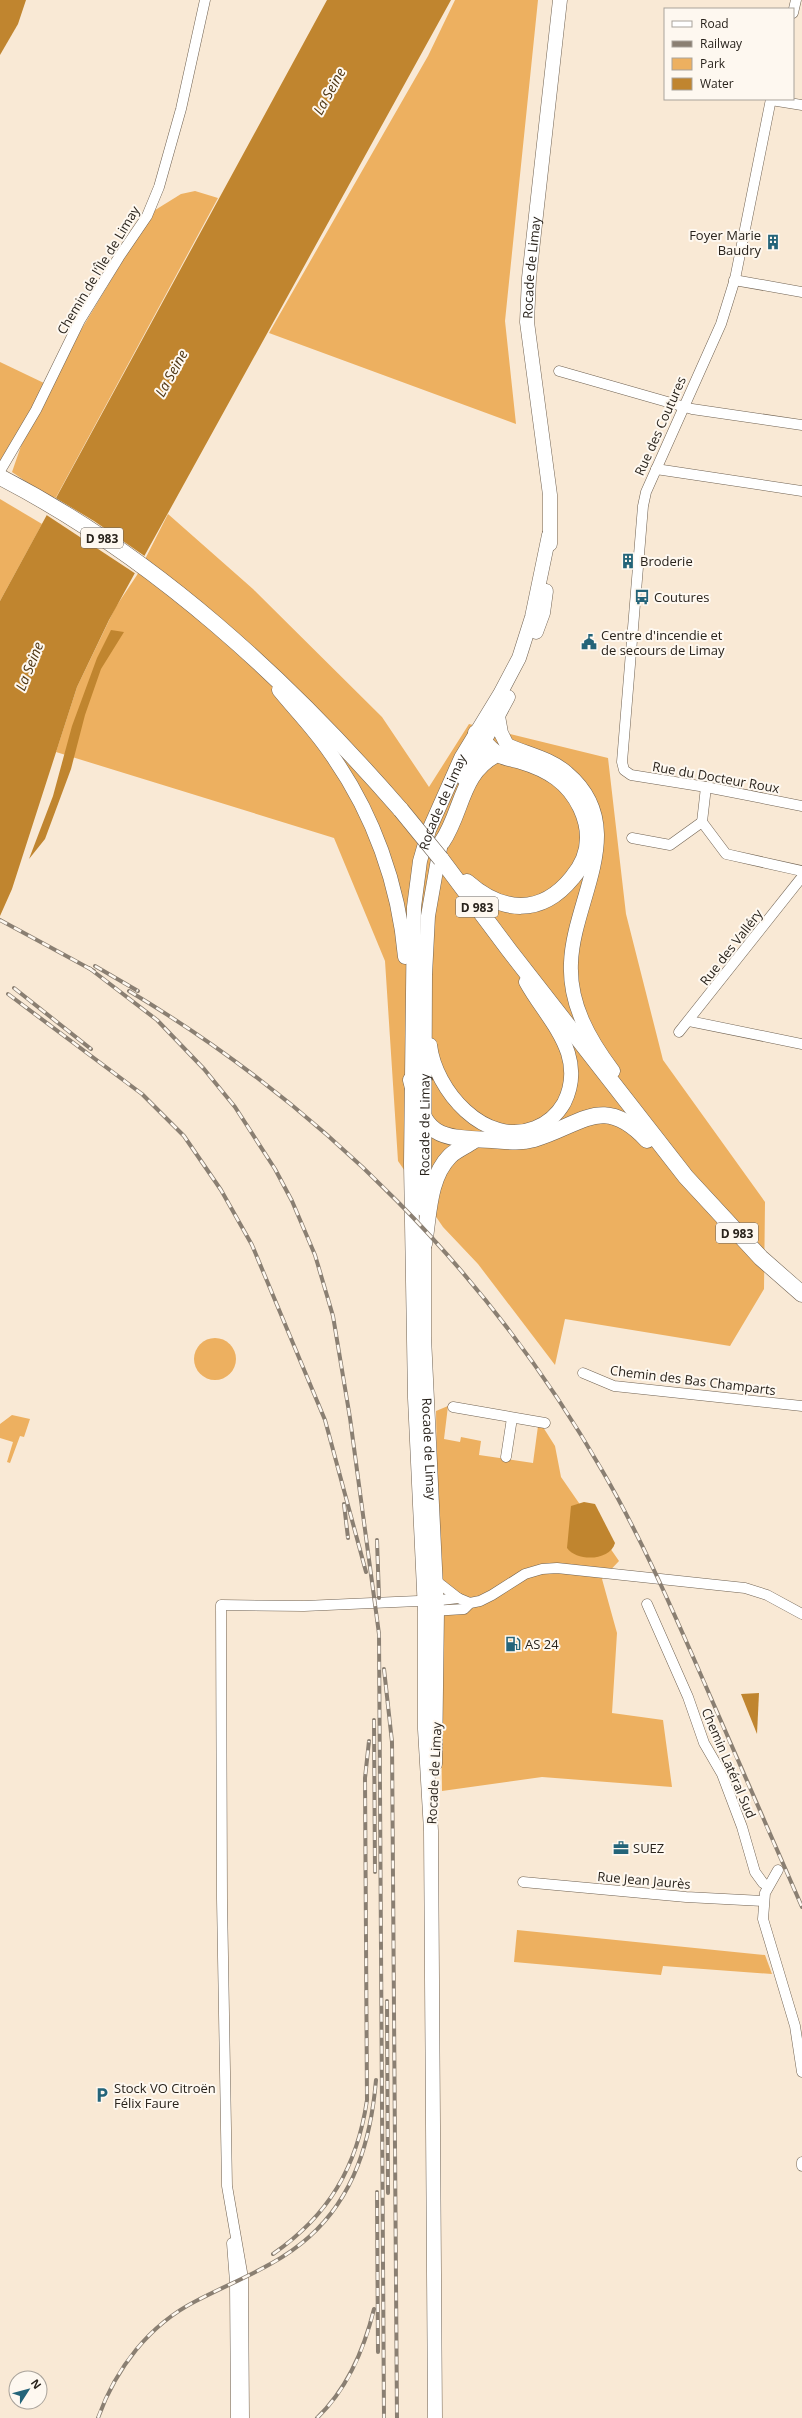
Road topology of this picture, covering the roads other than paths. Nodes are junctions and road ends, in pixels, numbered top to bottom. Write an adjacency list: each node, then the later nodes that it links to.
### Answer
1 (206, 0): 11 (street, Chemin de l'Île de Limay)
2 (560, 0): 14 (main road, Rocade de Limay)
3 (771, 100): 4 (street); 5 (street, Rue des Coutures)
4 (802, 105)
5 (734, 280): 6 (street); 8 (street, Rue des Coutures)
6 (802, 292)
7 (559, 371): 8 (street)
8 (683, 406): 9 (street); 10 (street, Rue des Coutures)
9 (802, 425)
10 (656, 468): 13 (street); 19 (street, Rue des Coutures)
11 (0, 471)
12 (0, 477): 15 (main road, D 983)
13 (802, 491)
14 (549, 535): 16 (main road, Rocade de Limay); 17 (main road, Rocade de Limay)
15 (258, 662): 25 (main road, D 983, bridge); 33 (main road)
16 (498, 716): 17 (main road, Rocade de Limay); 18 (main road)
17 (480, 738): 18 (main road); 24 (main road, Rocade de Limay); 33 (main road, Rocade de Limay)
18 (502, 749): 24 (main road); 25 (main road); 36 (main road)
19 (626, 772): 20 (street, Rue du Docteur Roux)
20 (706, 786): 21 (street, Rue du Docteur Roux); 22 (street)
21 (802, 806)
22 (702, 822): 23 (street); 26 (street)
23 (632, 838)
24 (442, 842): 29 (main road, Rocade de Limay)
25 (444, 861): 28 (main road, D 983)
26 (802, 871)
27 (802, 877): 30 (street, Rue des Valléry)
28 (509, 950): 29 (main road); 36 (main road, D 983)
29 (425, 975): 35 (main road, Rocade de Limay)
30 (689, 1021): 31 (street, Rue des Valléry); 32 (street)
31 (679, 1032)
32 (802, 1044)
33 (412, 1047): 34 (main road, Rocade de Limay)
34 (411, 1080): 35 (main road); 51 (main road, Rocade de Limay)
35 (424, 1120): 37 (main road); 39 (main road, Rocade de Limay)
36 (647, 1126): 38 (main road, D 983)
37 (473, 1141): 38 (main road); 39 (main road)
38 (686, 1177): 40 (main road, D 983)
39 (424, 1244): 47 (main road, Rocade de Limay)
40 (802, 1294)
41 (583, 1373): 42 (street, Chemin des Bas Champarts)
42 (802, 1406)
43 (453, 1407): 44 (street)
44 (512, 1418): 45 (street); 46 (street)
45 (545, 1423)
46 (506, 1457)
47 (435, 1580): 48 (street); 51 (main road, Rocade de Limay)
48 (458, 1598): 49 (street); 51 (street)
49 (470, 1603): 51 (street); 52 (street)
50 (647, 1604): 55 (street, Chemin Latéral Sud)
51 (431, 1606): 60 (street); 63 (main road, Rocade de Limay)
52 (802, 1614)
53 (778, 1870): 55 (street)
54 (523, 1882): 56 (street, Rue Jean Jaurès)
55 (768, 1886): 56 (street)
56 (763, 1901): 57 (street)
57 (802, 2072)
58 (802, 2162): 59 (street)
59 (802, 2166)
60 (231, 2211): 61 (street); 62 (street)
61 (236, 2418)
62 (244, 2418)
63 (435, 2418)

